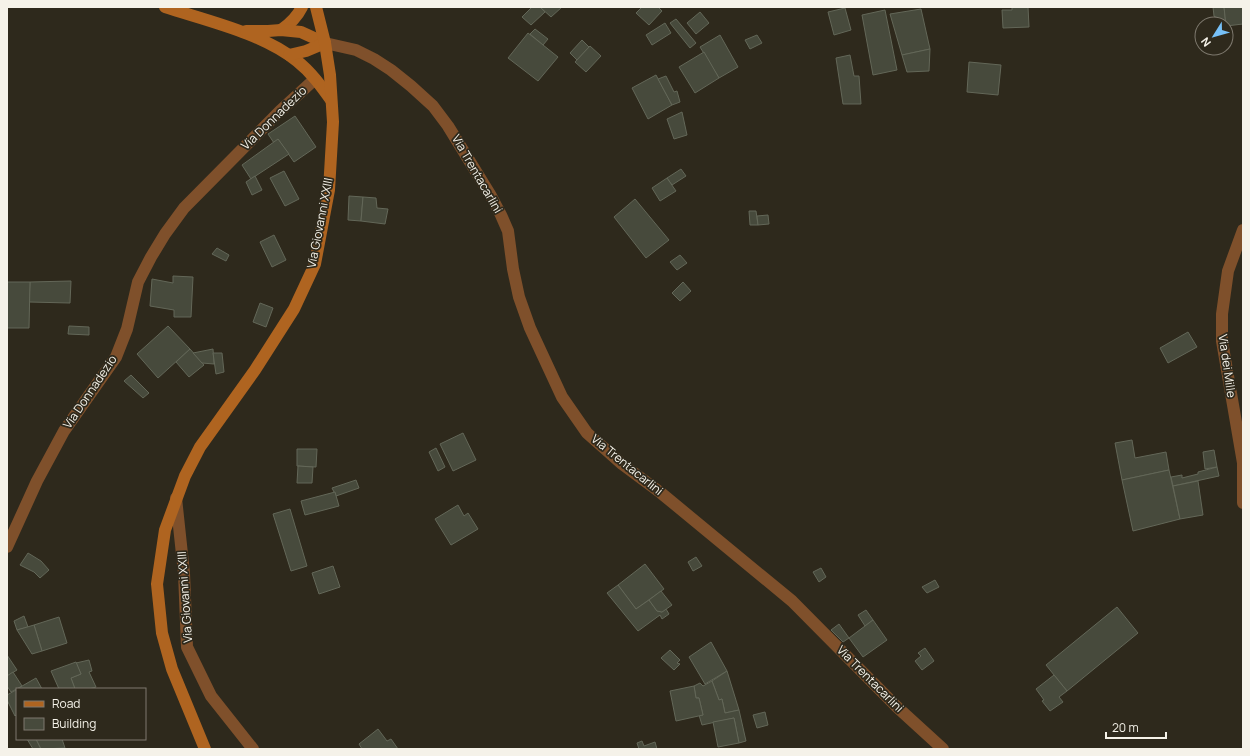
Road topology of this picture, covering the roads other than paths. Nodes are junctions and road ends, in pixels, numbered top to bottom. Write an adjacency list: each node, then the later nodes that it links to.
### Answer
1 (165, 7): 4 (main road)
2 (302, 7): 5 (main road)
3 (316, 7): 6 (main road, Via Giovanni XXIII)
4 (237, 30): 5 (main road); 7 (main road)
5 (280, 30): 6 (main road)
6 (324, 43): 7 (main road); 9 (main road, Via Giovanni XXIII); 16 (street, Via Trentacarlini)
7 (289, 55): 8 (main road)
8 (315, 79): 9 (main road); 13 (street, Via Donnadezio)
9 (331, 100): 11 (main road, Via Giovanni XXIII)
10 (1243, 230): 12 (street, Via dei Mille)
11 (176, 498): 14 (main road, Via Giovanni XXIII); 15 (street, Via Giovanni XXIII)
12 (1243, 503)
13 (7, 547)
14 (205, 749)
15 (253, 749)
16 (943, 749)

